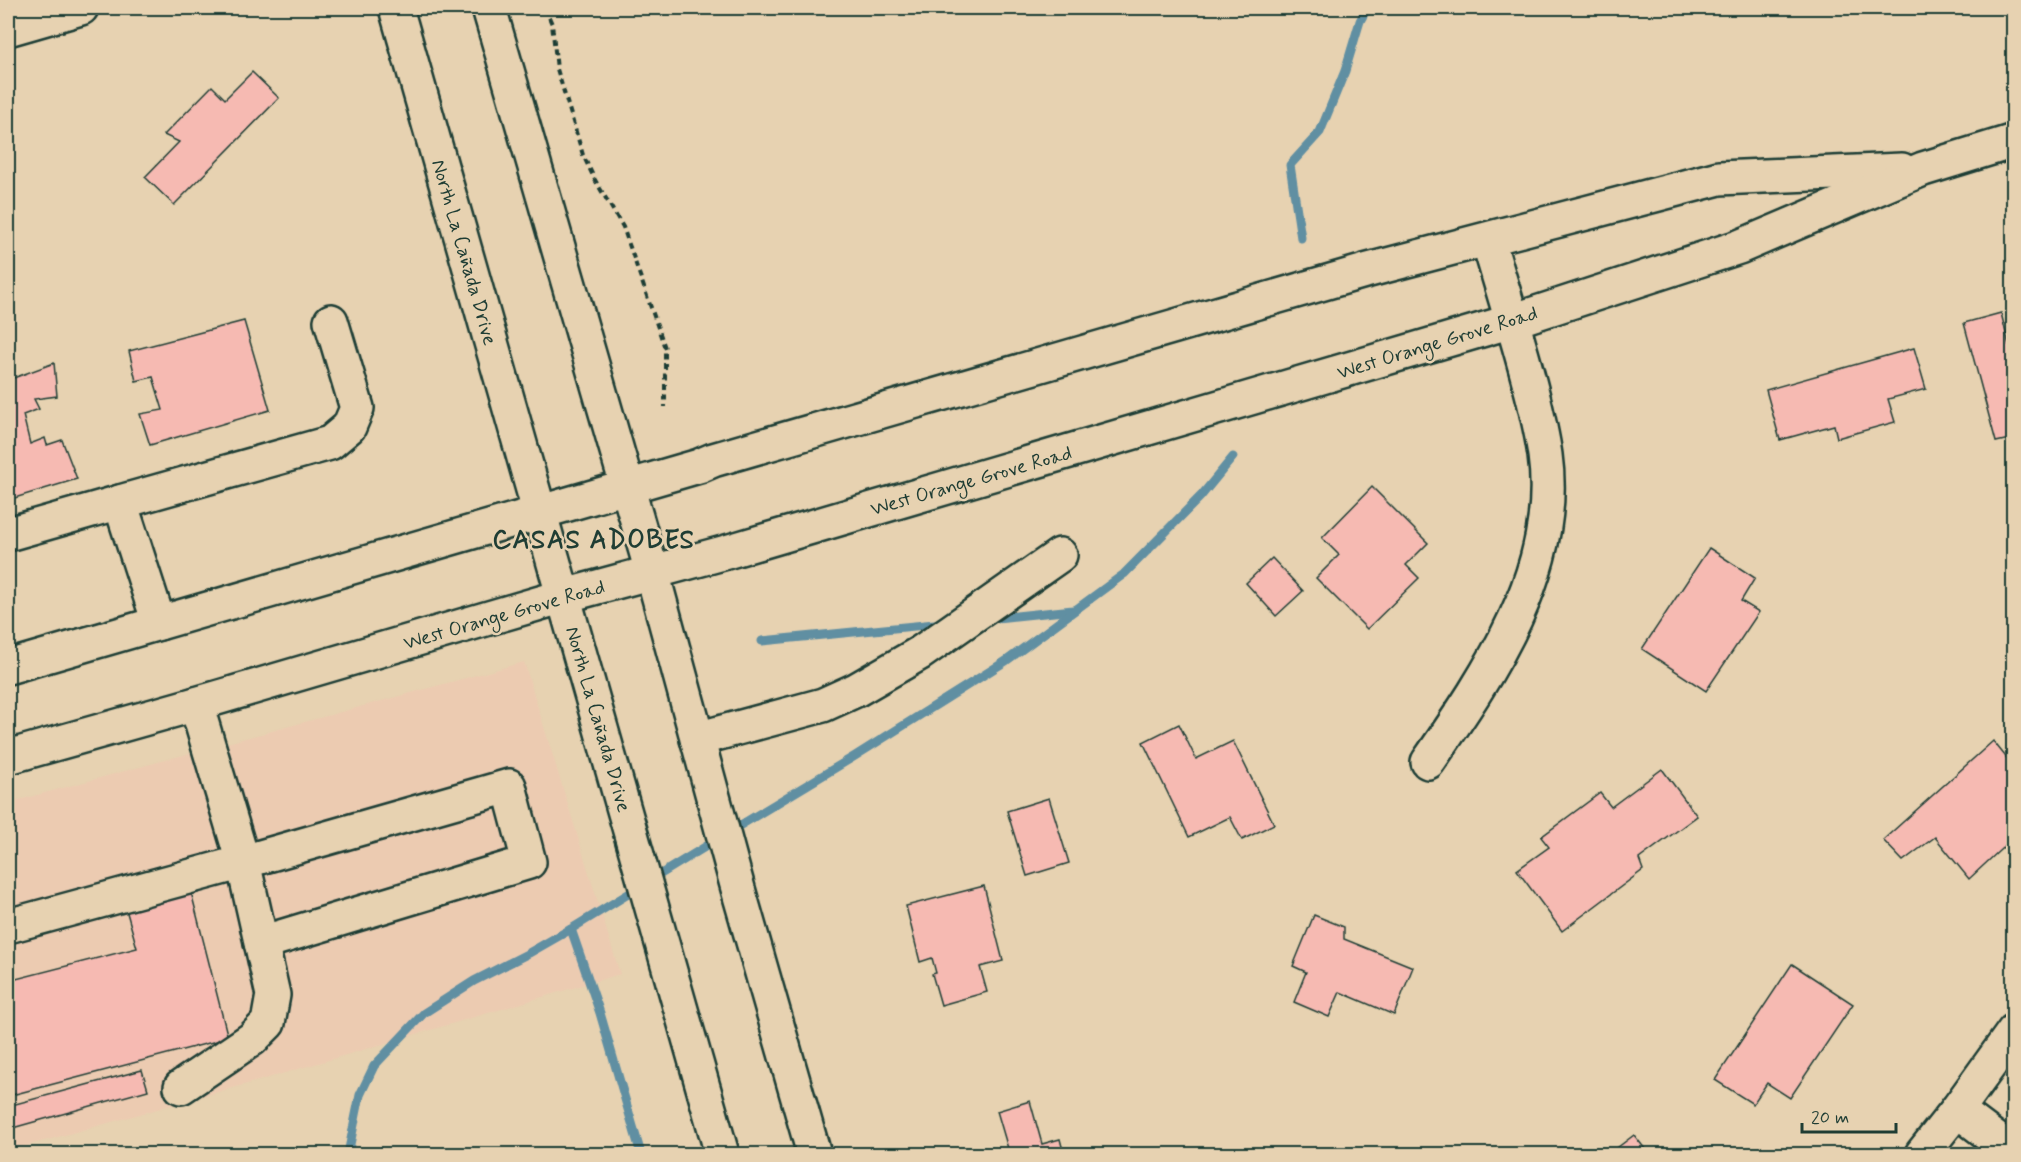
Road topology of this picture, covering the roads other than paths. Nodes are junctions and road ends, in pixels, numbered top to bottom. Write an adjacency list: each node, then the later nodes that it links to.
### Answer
1 (81, 8): 4 (main road)
2 (396, 8): 12 (main road, North La Cañada Drive)
3 (489, 8): 10 (main road)
4 (8, 29)
5 (2013, 141): 6 (main road, West Orange Grove Road)
6 (1923, 169): 7 (main road, West Orange Grove Road); 9 (main road, West Orange Grove Road)
7 (1488, 240): 9 (main road); 10 (main road, West Orange Grove Road)
8 (331, 321): 11 (main road)
9 (1512, 321): 15 (main road, West Orange Grove Road); 22 (main road)
10 (627, 486): 12 (main road, West Orange Grove Road); 15 (main road)
11 (120, 502): 13 (main road); 17 (main road)
12 (539, 512): 16 (main road, North La Cañada Drive); 17 (main road, West Orange Grove Road)
13 (8, 534)
14 (1060, 555): 20 (main road)
15 (652, 572): 16 (main road, West Orange Grove Road); 20 (main road)
16 (564, 597): 19 (main road, West Orange Grove Road); 30 (main road, North La Cañada Drive)
17 (159, 623): 18 (main road, West Orange Grove Road)
18 (8, 667)
19 (196, 704): 21 (main road, West Orange Grove Road); 23 (main road)
20 (697, 739): 31 (main road)
21 (8, 757)
22 (1428, 762)
23 (243, 862): 24 (main road); 25 (main road); 25 (main road)
24 (8, 926)
25 (261, 943): 27 (main road)
26 (2013, 1031): 28 (main road)
27 (181, 1087)
28 (1957, 1110): 29 (main road); 32 (main road)
29 (2013, 1153)
30 (722, 1155)
31 (814, 1155)
32 (1922, 1155)

